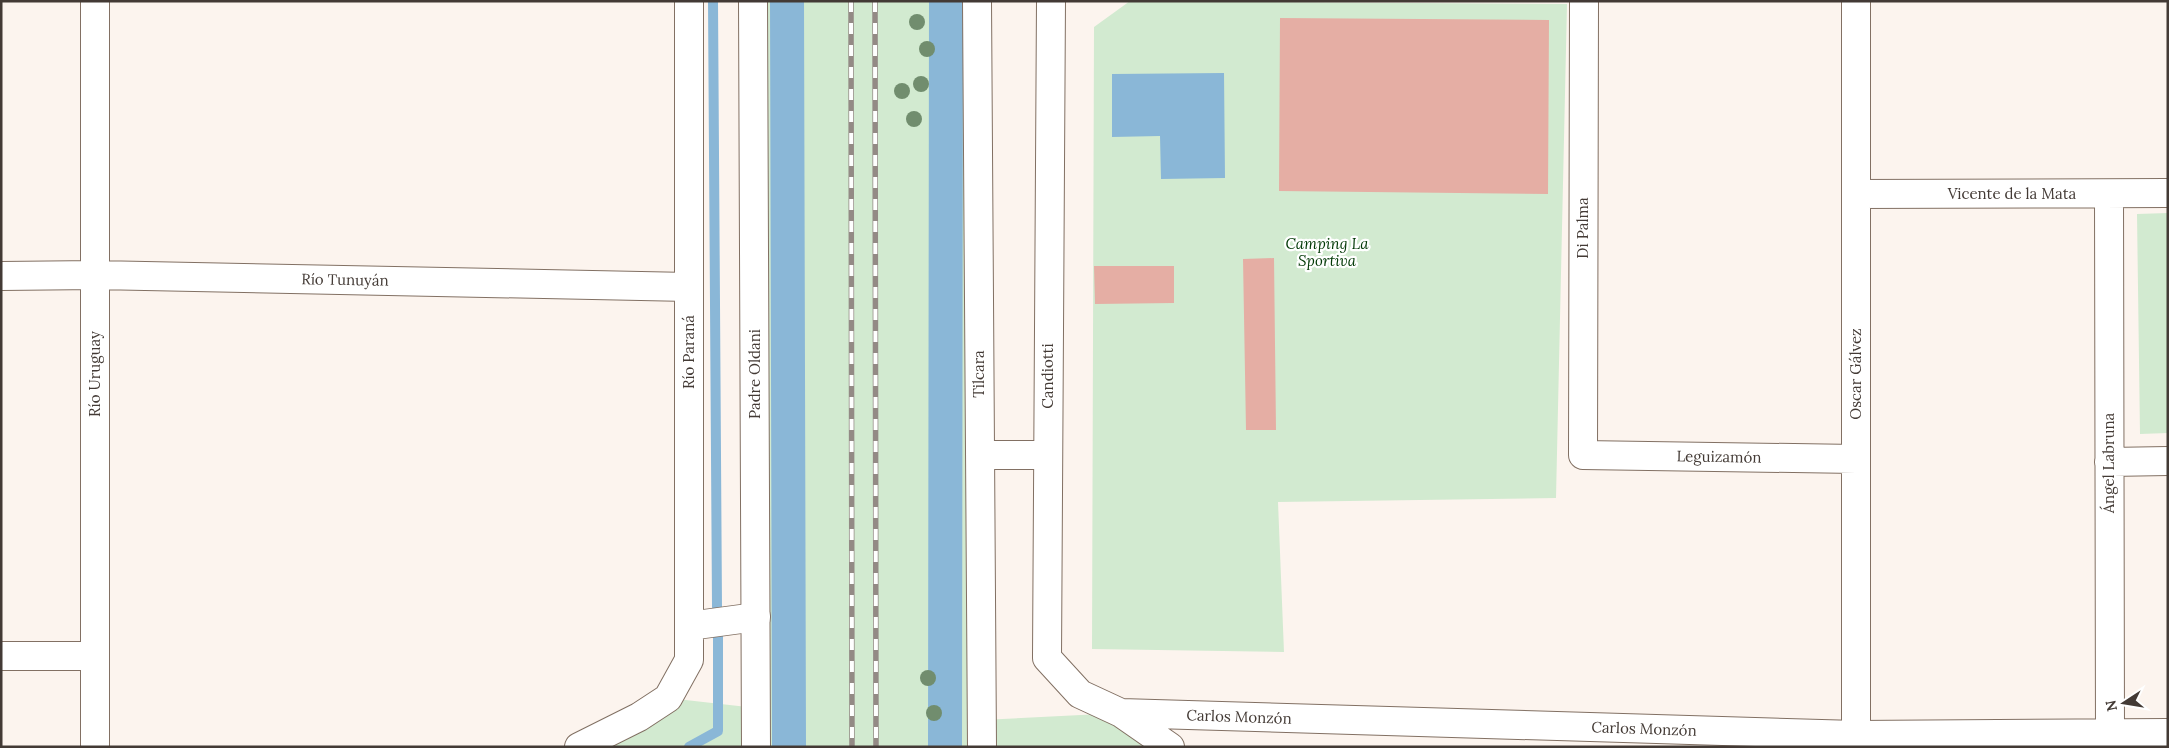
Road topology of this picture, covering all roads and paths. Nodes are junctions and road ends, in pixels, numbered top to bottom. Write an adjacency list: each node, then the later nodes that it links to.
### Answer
1 (96, 1): 11 (street, Río Uruguay)
2 (689, 1): 13 (street, Río Paraná)
3 (753, 1): 20 (street, Padre Oldani)
4 (977, 1): 14 (street, Tilcara)
5 (1051, 1): 15 (street, Candiotti)
6 (1584, 1): 16 (street, Di Palma)
7 (1856, 1): 9 (street, Oscar Gálvez)
8 (2168, 193): 10 (street, Vicente de la Mata)
9 (1856, 194): 10 (street, Vicente de la Mata); 17 (street, Oscar Gálvez)
10 (2109, 194): 19 (street, Ángel Labruna)
11 (96, 275): 12 (street, Río Tunuyán); 13 (street, Río Tunuyán); 23 (street, Río Uruguay)
12 (1, 276)
13 (689, 287): 21 (street, Río Paraná)
14 (980, 455): 15 (street); 31 (street, Tilcara)
15 (1048, 455): 24 (street, Candiotti)
16 (1583, 455): 17 (street, Leguizamón)
17 (1856, 459): 27 (street, Oscar Gálvez)
18 (2168, 461): 19 (street)
19 (2109, 462): 25 (street, Ángel Labruna)
20 (756, 617): 21 (street); 30 (street, Padre Oldani)
21 (689, 626): 29 (street, Río Paraná)
22 (1, 656): 23 (street)
23 (95, 656): 28 (street, Río Uruguay)
24 (1121, 713): 27 (street, Carlos Monzón); 32 (street)
25 (2110, 733): 26 (street, Carlos Monzón); 27 (street, Carlos Monzón)
26 (2168, 733)
27 (1856, 741)
28 (95, 747)
29 (579, 747)
30 (756, 747)
31 (982, 747)
32 (1170, 747)

